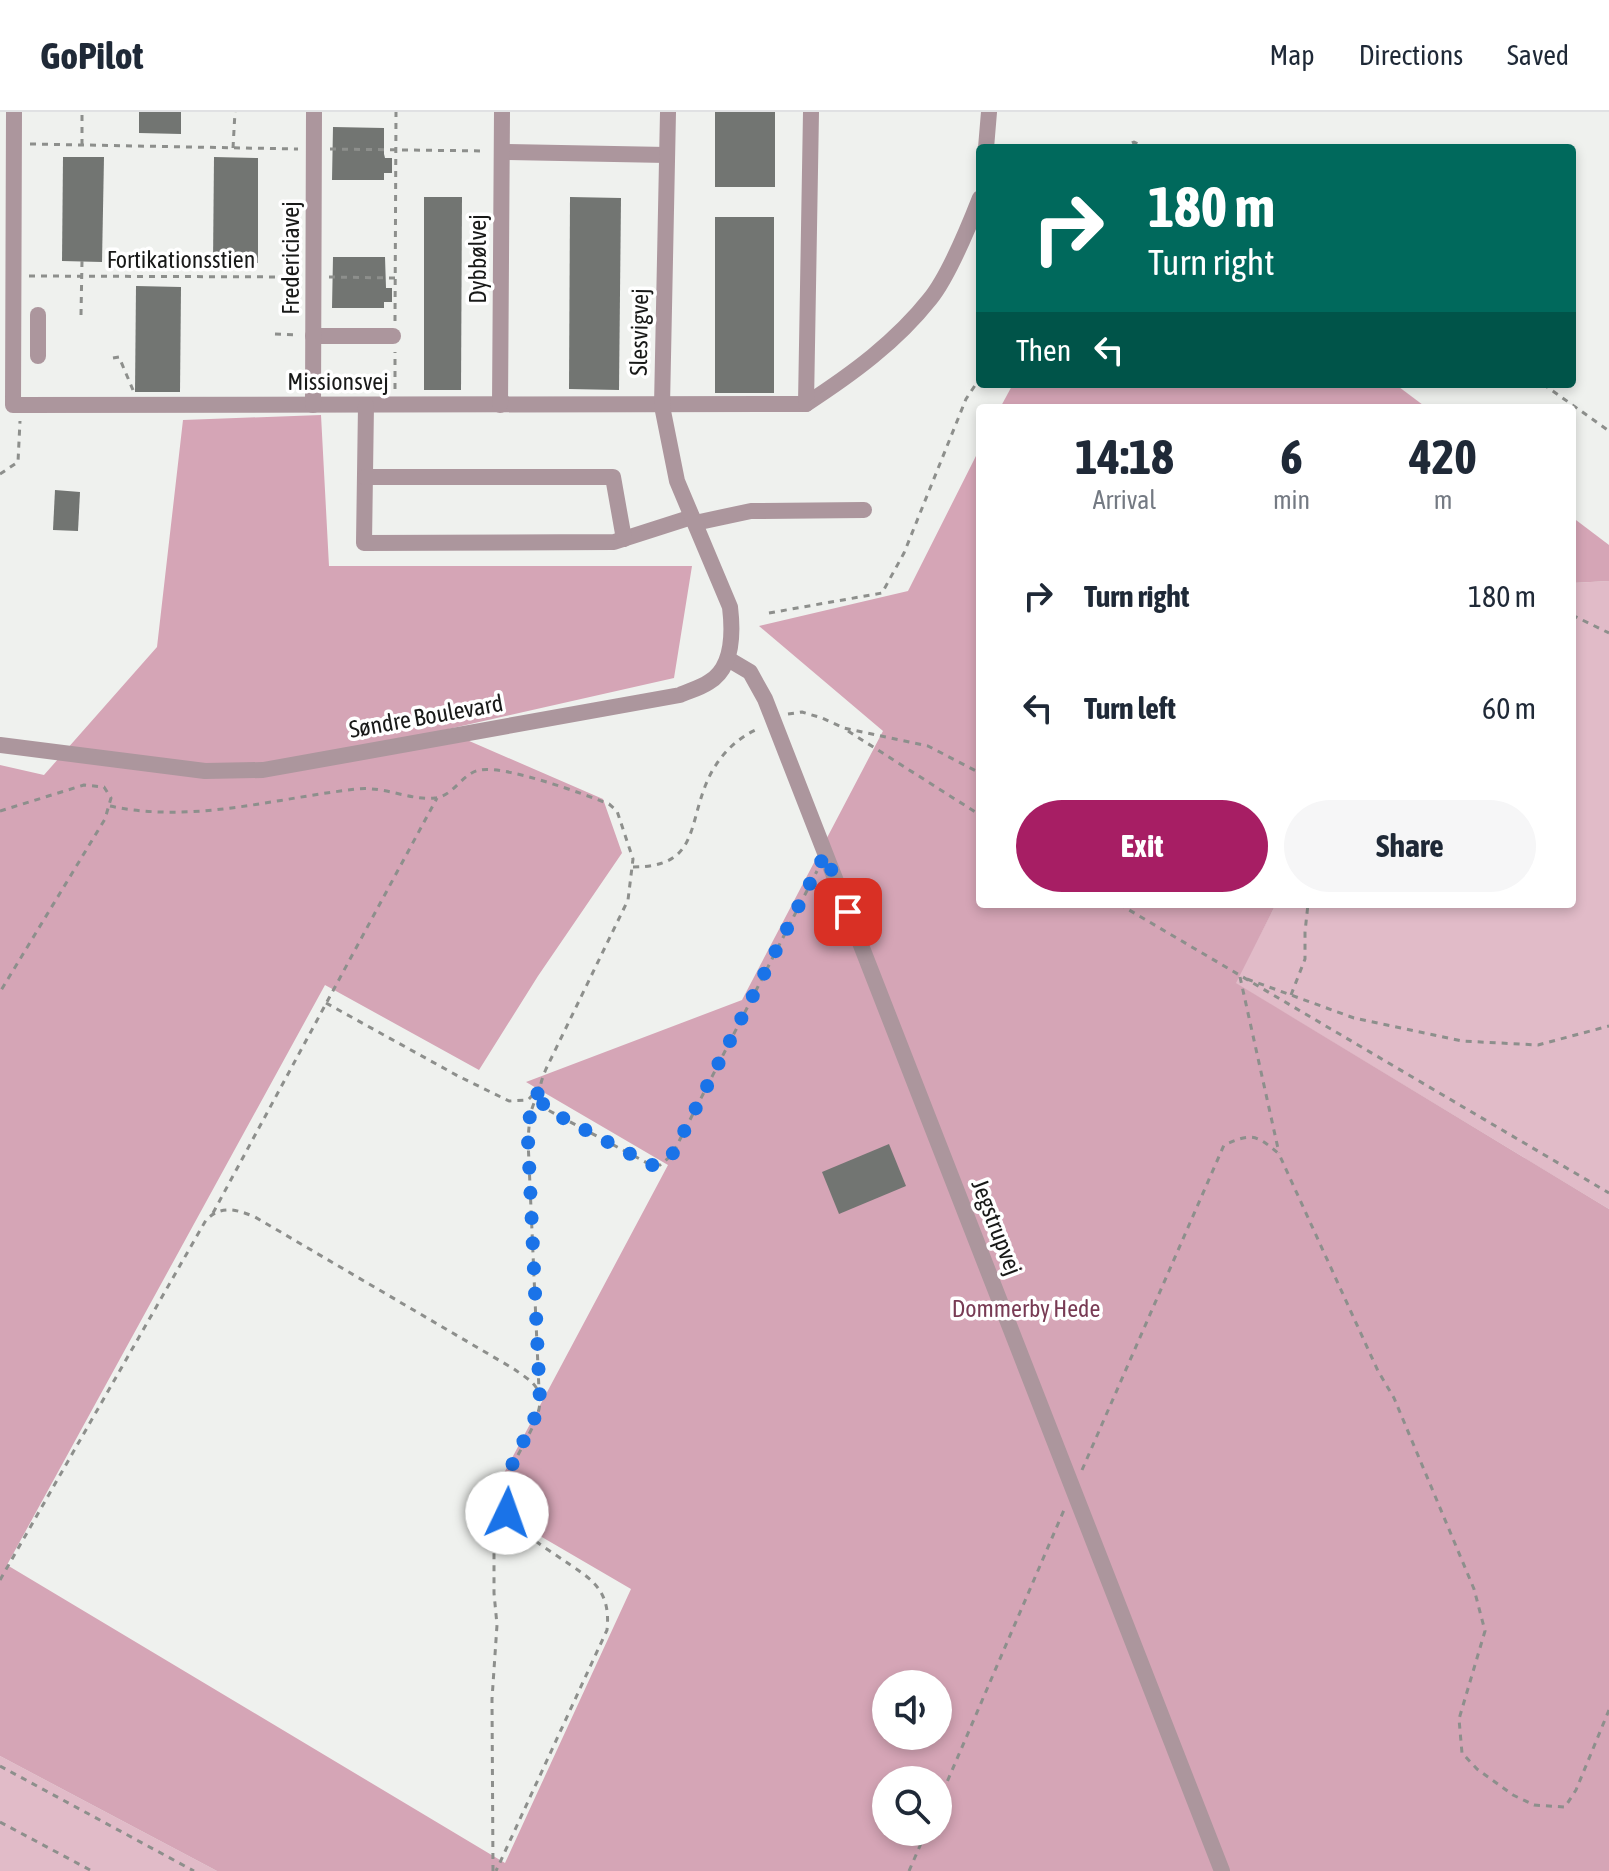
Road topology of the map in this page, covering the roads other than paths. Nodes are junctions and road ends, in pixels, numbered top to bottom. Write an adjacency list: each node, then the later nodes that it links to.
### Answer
1 (14, 112): 11 (lane)
2 (314, 112): 12 (lane, Fredericiavej)
3 (502, 112): 8 (lane, Dybbølvej)
4 (668, 112): 9 (lane, Slesvigvej)
5 (811, 112): 15 (lane)
6 (989, 112): 7 (lane)
7 (986, 144)
8 (502, 152): 9 (lane); 18 (lane, Dybbølvej)
9 (667, 155): 19 (lane, Slesvigvej)
10 (976, 206): 15 (lane)
11 (14, 331): 14 (lane); 16 (lane, Missionsvej)
12 (313, 336): 13 (lane); 16 (lane, Fredericiavej)
13 (394, 336)
14 (38, 356)
15 (806, 404): 19 (lane, Missionsvej)
16 (313, 405): 17 (lane, Missionsvej)
17 (366, 405): 18 (lane, Missionsvej); 20 (lane)
18 (500, 405): 19 (lane, Missionsvej)
19 (662, 406): 22 (lane, Slesvigvej)
20 (365, 477): 23 (lane); 23 (lane)
21 (864, 510): 22 (lane)
22 (694, 520): 23 (lane); 24 (lane, Slesvigvej)
23 (624, 539)
24 (728, 659): 25 (lane, Søndre Boulevard); 26 (lane, Jegstrupvej)
25 (0, 745)
26 (1222, 1871)

